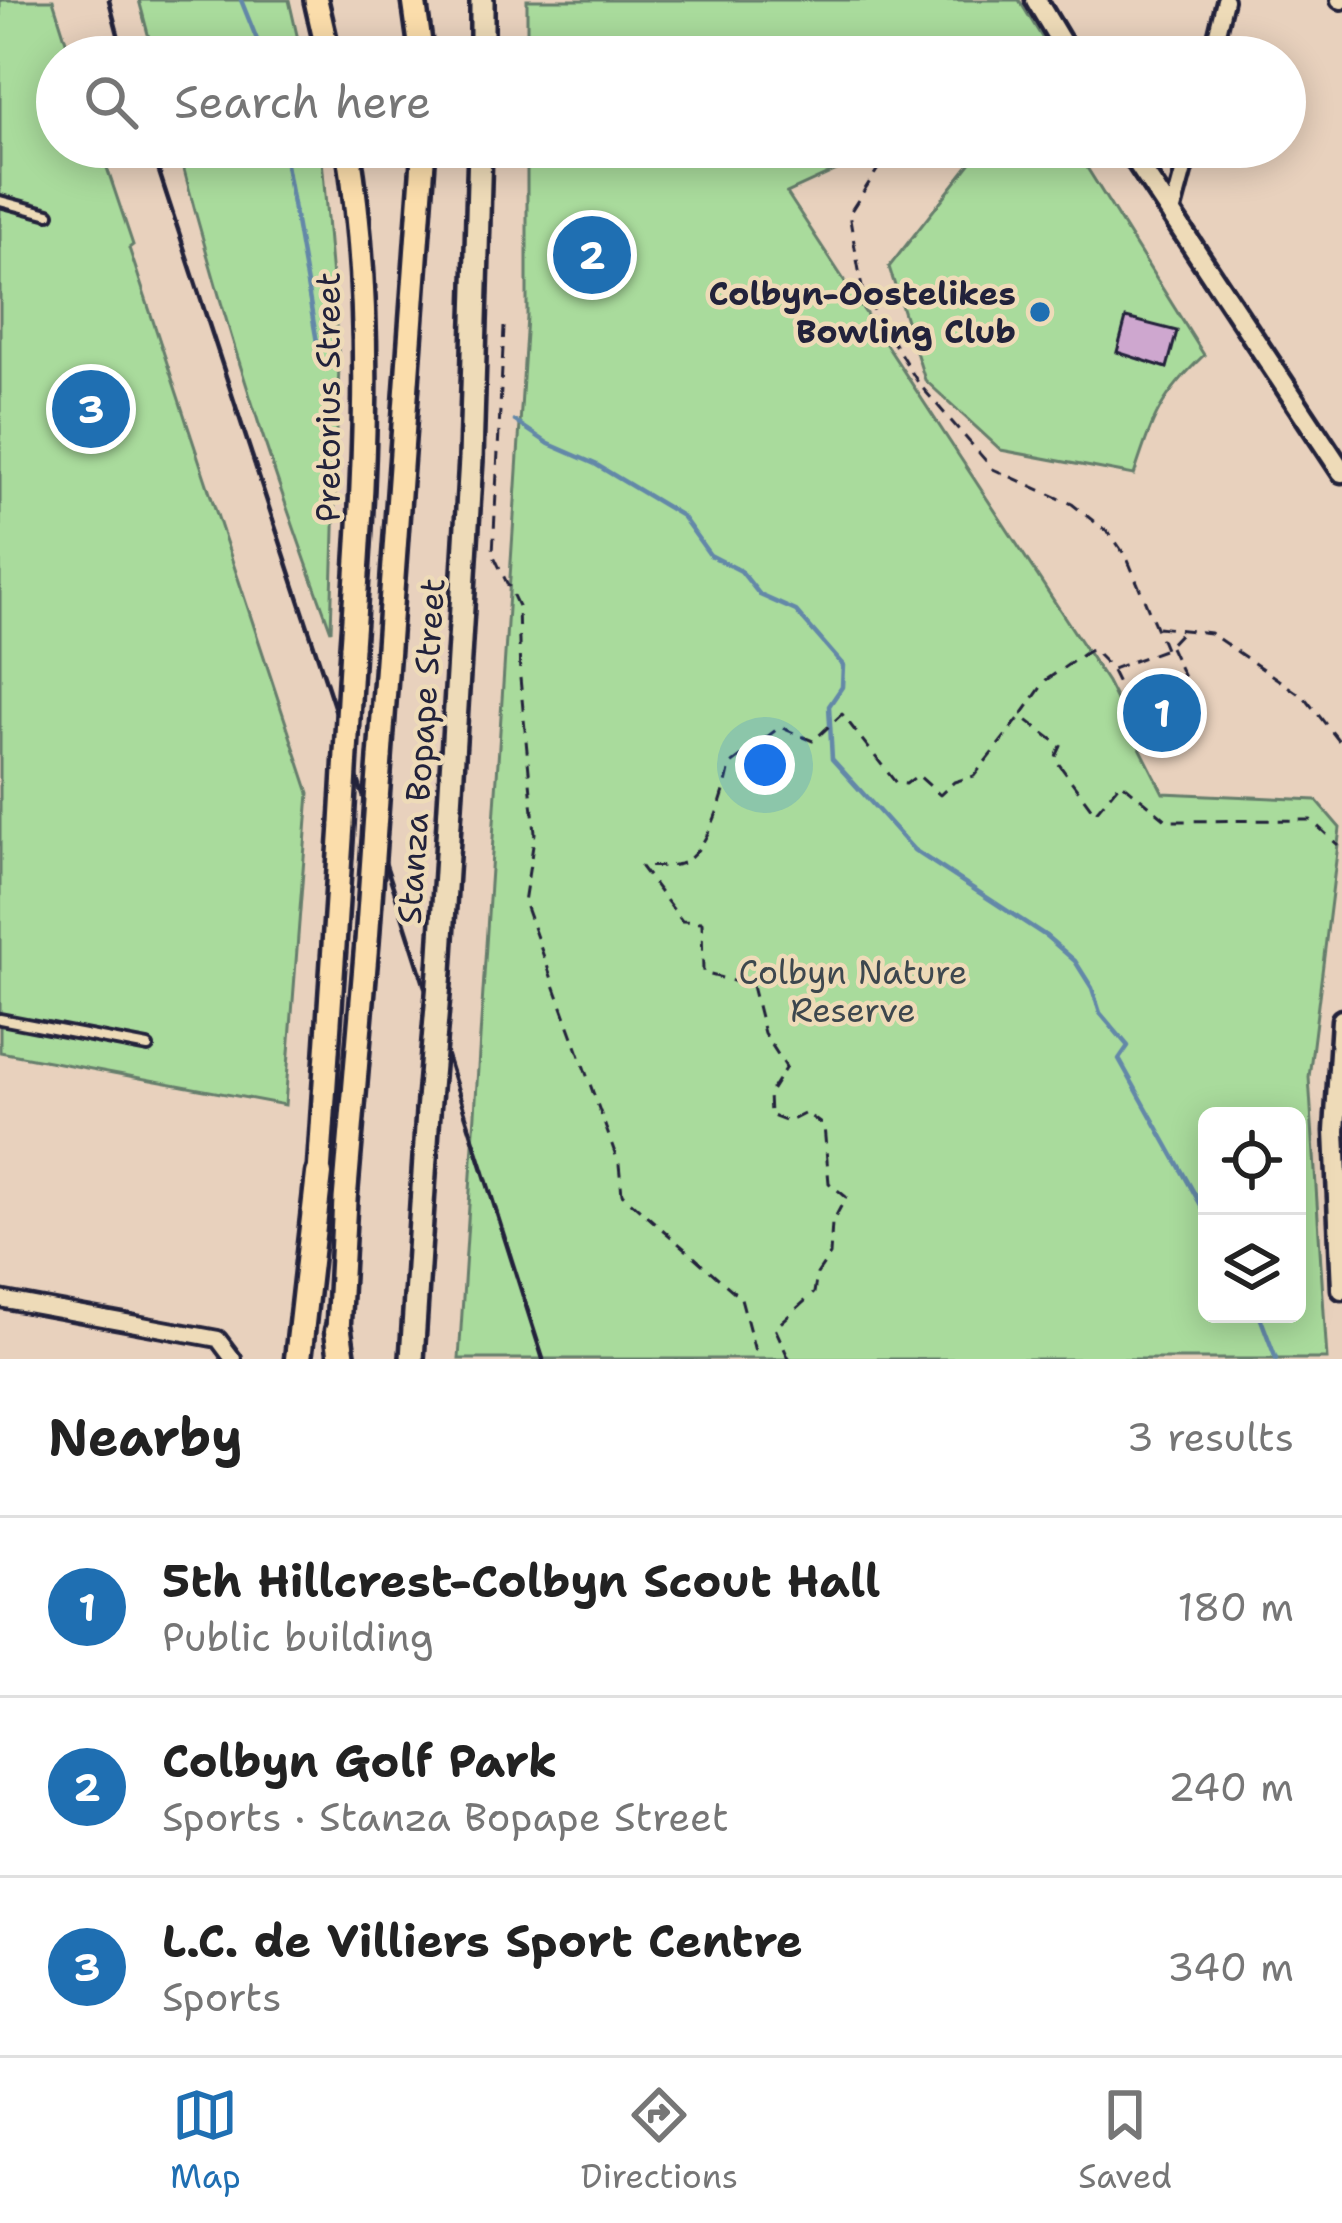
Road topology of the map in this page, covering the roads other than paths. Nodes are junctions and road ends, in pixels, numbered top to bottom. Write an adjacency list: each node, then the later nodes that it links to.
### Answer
1 (316, 0): 6 (main road)
2 (414, 0): 7 (main road)
3 (482, 0): 8 (main road)
4 (1036, 0): 9 (street)
5 (1225, 0): 10 (street)
6 (324, 36)
7 (419, 36)
8 (482, 36)
9 (1057, 36)
10 (1216, 36)
11 (350, 168): 23 (main road, Pretorius Street, bridge)
12 (422, 168): 26 (main road, bridge)
13 (479, 168): 31 (main road, Stanza Bopape Street, bridge)
14 (1139, 168): 18 (street)
15 (1184, 168): 18 (street)
16 (0, 201): 17 (lane)
17 (50, 214)
18 (1171, 218): 19 (street)
19 (1342, 472)
20 (0, 1019): 22 (lane)
21 (1342, 1020): 24 (street)
22 (148, 1047)
23 (319, 1174): 28 (highway); 29 (highway)
24 (1342, 1289)
25 (0, 1299): 27 (street)
26 (338, 1331): 30 (highway)
27 (233, 1359)
28 (298, 1359)
29 (310, 1359)
30 (340, 1359)
31 (412, 1359)

